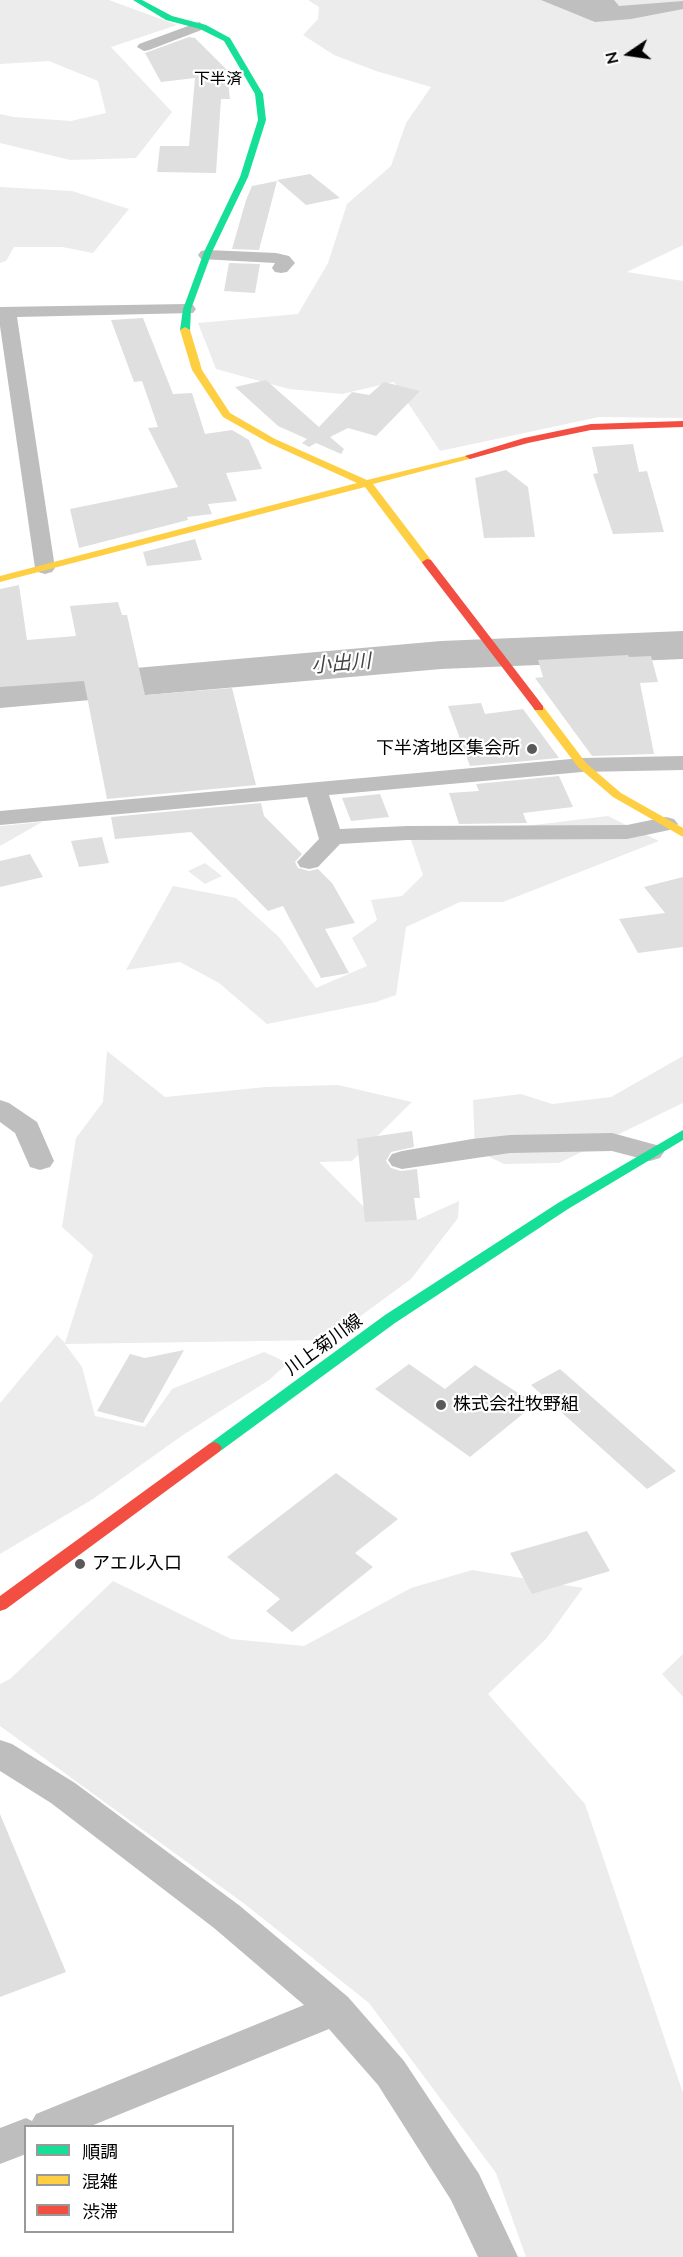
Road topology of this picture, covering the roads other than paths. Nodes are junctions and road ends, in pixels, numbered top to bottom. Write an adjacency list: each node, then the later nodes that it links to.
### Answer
1 (137, 0): 2 (street)
2 (199, 26): 3 (street); 4 (street)
3 (144, 47)
4 (207, 255): 5 (street); 6 (street)
5 (281, 268)
6 (188, 309): 7 (street); 9 (street)
7 (4, 312): 10 (street)
8 (683, 424): 9 (street)
9 (368, 484): 10 (street); 13 (street)
10 (45, 568): 11 (street)
11 (0, 579)
12 (683, 763): 13 (street)
13 (582, 765): 14 (street); 16 (street)
14 (316, 789): 15 (street); 17 (street)
15 (0, 818)
16 (674, 828): 17 (street)
17 (330, 837): 18 (street)
18 (309, 862)
19 (0, 1109): 23 (street)
20 (683, 1134): 21 (street, 川上菊川線)
21 (650, 1152): 22 (street); 24 (street, 川上菊川線)
22 (402, 1160)
23 (40, 1161)
24 (0, 1605)
25 (0, 1754): 26 (street)
26 (335, 2009): 27 (street); 30 (street)
27 (54, 2125)
28 (24, 2137): 29 (street)
29 (0, 2146)
30 (498, 2257)

